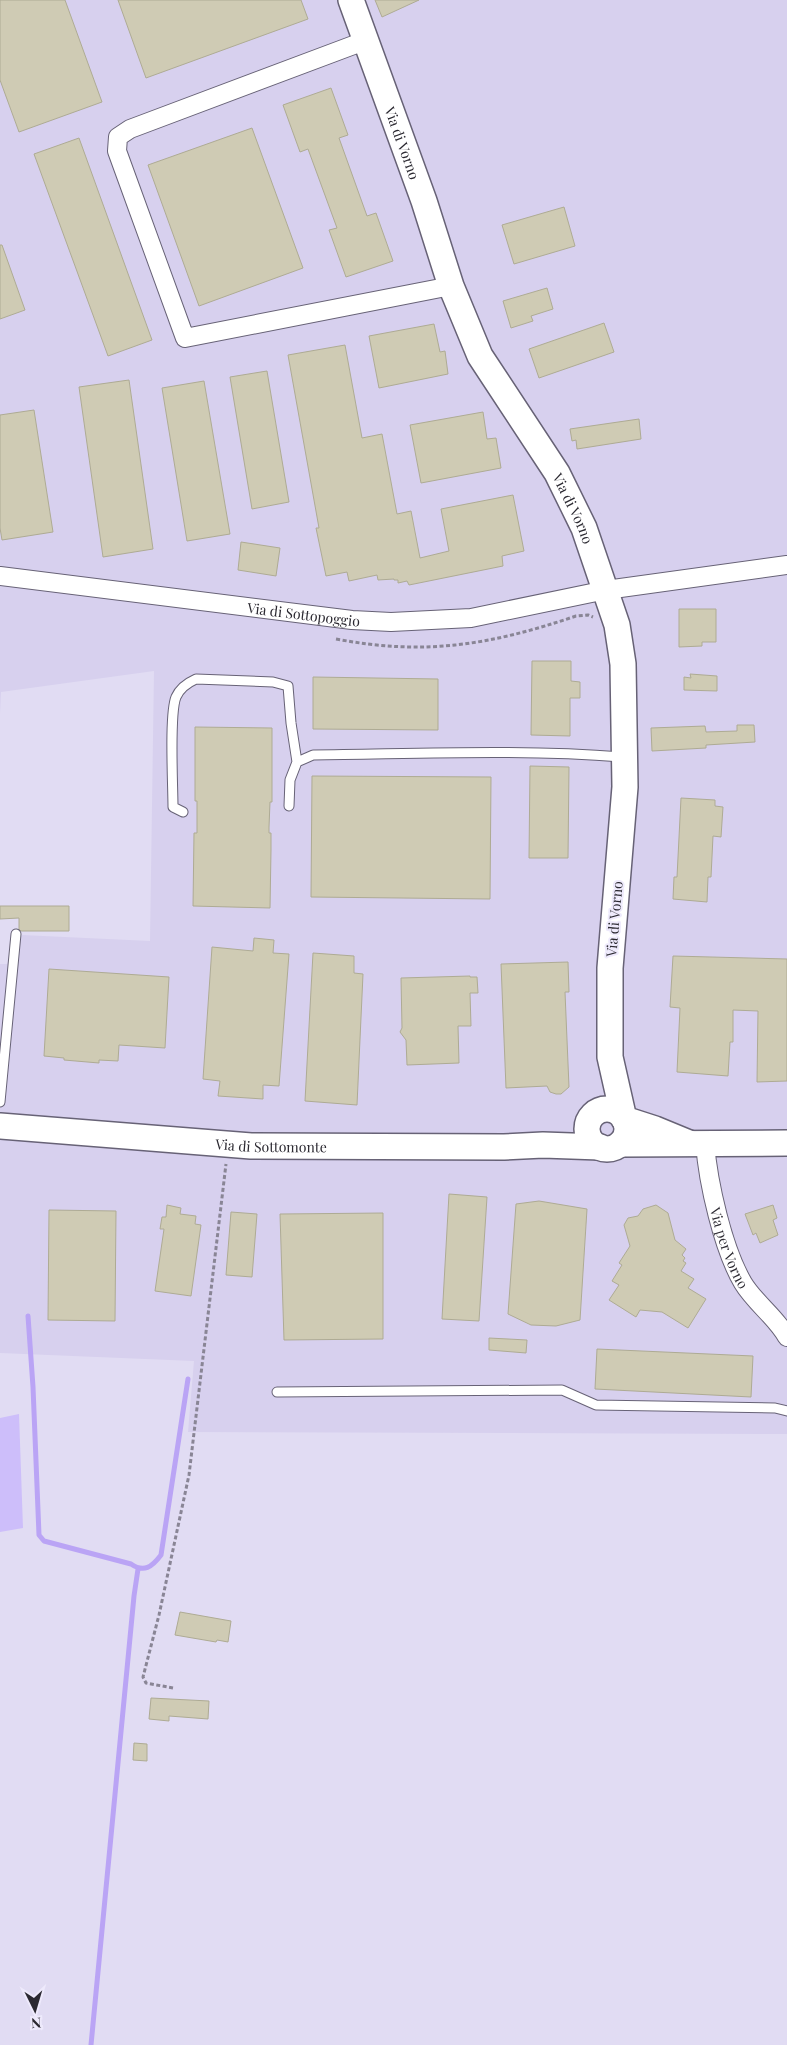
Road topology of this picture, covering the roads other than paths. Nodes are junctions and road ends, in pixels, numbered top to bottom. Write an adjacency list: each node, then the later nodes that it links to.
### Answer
1 (351, 0): 2 (street, Via di Vorno)
2 (366, 40): 3 (street, Via di Vorno); 3 (street)
3 (451, 286): 6 (street, Via di Vorno)
4 (787, 565): 6 (street, Via di Sottopoggio)
5 (0, 576): 6 (street, Via di Sottopoggio)
6 (606, 590): 7 (street, Via di Vorno)
7 (625, 757): 8 (lane); 12 (street, Via di Vorno)
8 (297, 762): 9 (lane); 10 (lane)
9 (289, 806)
10 (183, 812)
11 (16, 934): 13 (lane)
12 (610, 1057): 14 (street, Via di Vorno); 15 (street, Via di Vorno)
13 (0, 1102)
14 (590, 1119): 15 (street, Via di Sottomonte); 19 (street, Via di Sottomonte); 20 (street)
15 (624, 1119): 18 (street, Via di Sottomonte); 20 (street)
16 (0, 1126): 19 (street, Via di Sottomonte)
17 (787, 1142): 18 (street, Via di Sottomonte)
18 (697, 1143): 20 (street, Via di Sottomonte); 21 (street, Via per Vorno)
19 (543, 1145): 20 (street, Via di Sottomonte)
20 (610, 1145)
21 (787, 1337)
22 (277, 1392): 23 (lane)
23 (787, 1411)

